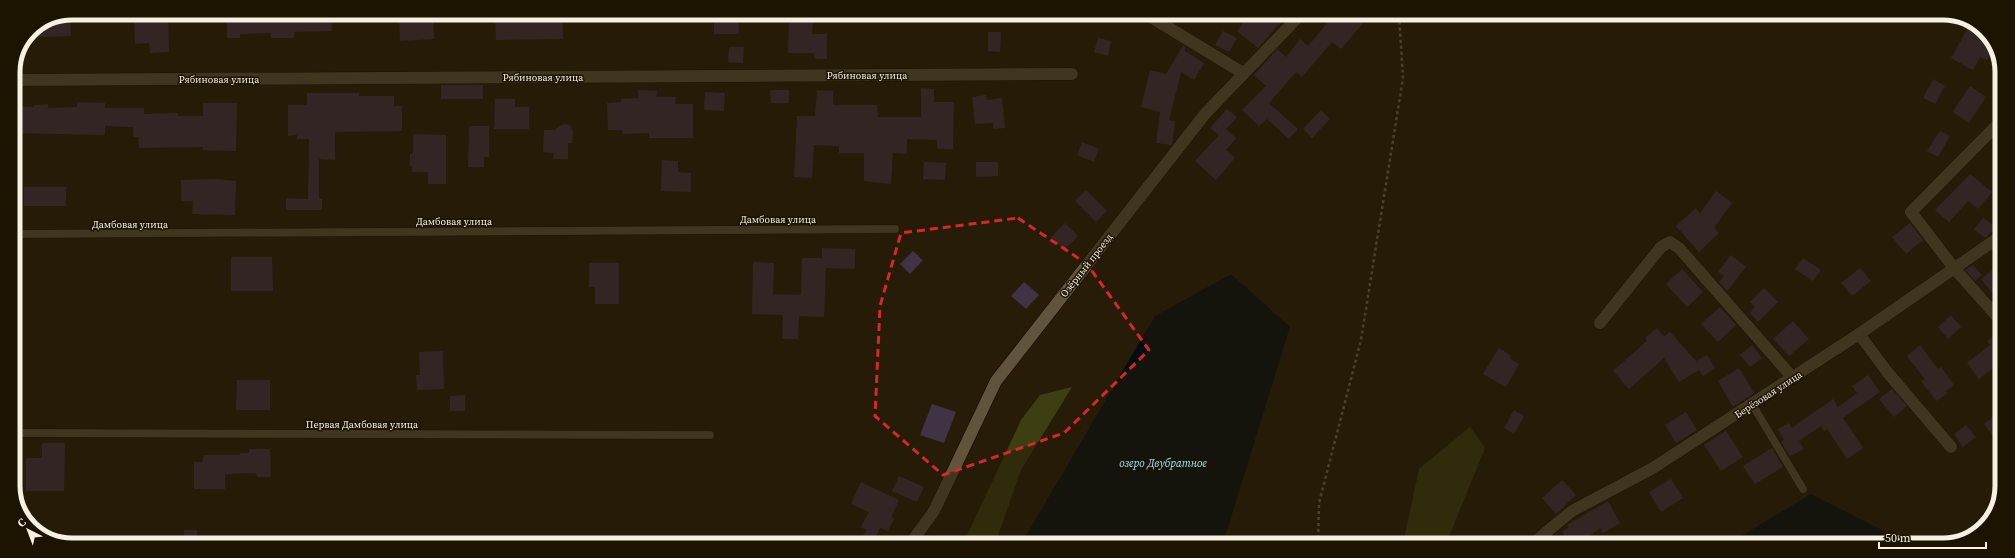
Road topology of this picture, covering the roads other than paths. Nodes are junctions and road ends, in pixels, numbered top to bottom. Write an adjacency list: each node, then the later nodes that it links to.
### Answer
1 (1156, 20): 3 (street)
2 (1295, 20): 3 (street, Озёрный проезд)
3 (1243, 73): 20 (street, Озёрный проезд)
4 (1072, 74): 5 (street, Рябиновая улица)
5 (20, 80)
6 (1995, 127): 10 (street)
7 (895, 228): 8 (lane, Дамбовая улица)
8 (20, 234)
9 (1995, 240): 10 (street, Берёзовая улица)
10 (1954, 268): 11 (street); 13 (street, Берёзовая улица)
11 (1995, 314)
12 (1600, 323): 14 (street)
13 (1859, 334): 14 (street, Берёзовая улица); 18 (street)
14 (1792, 378): 15 (street, Берёзовая улица)
15 (1752, 404): 19 (lane); 21 (street, Берёзовая улица)
16 (20, 433): 17 (lane, Первая Дамбовая улица)
17 (710, 435)
18 (1952, 447)
19 (1803, 489)
20 (914, 538)
21 (1539, 538)

